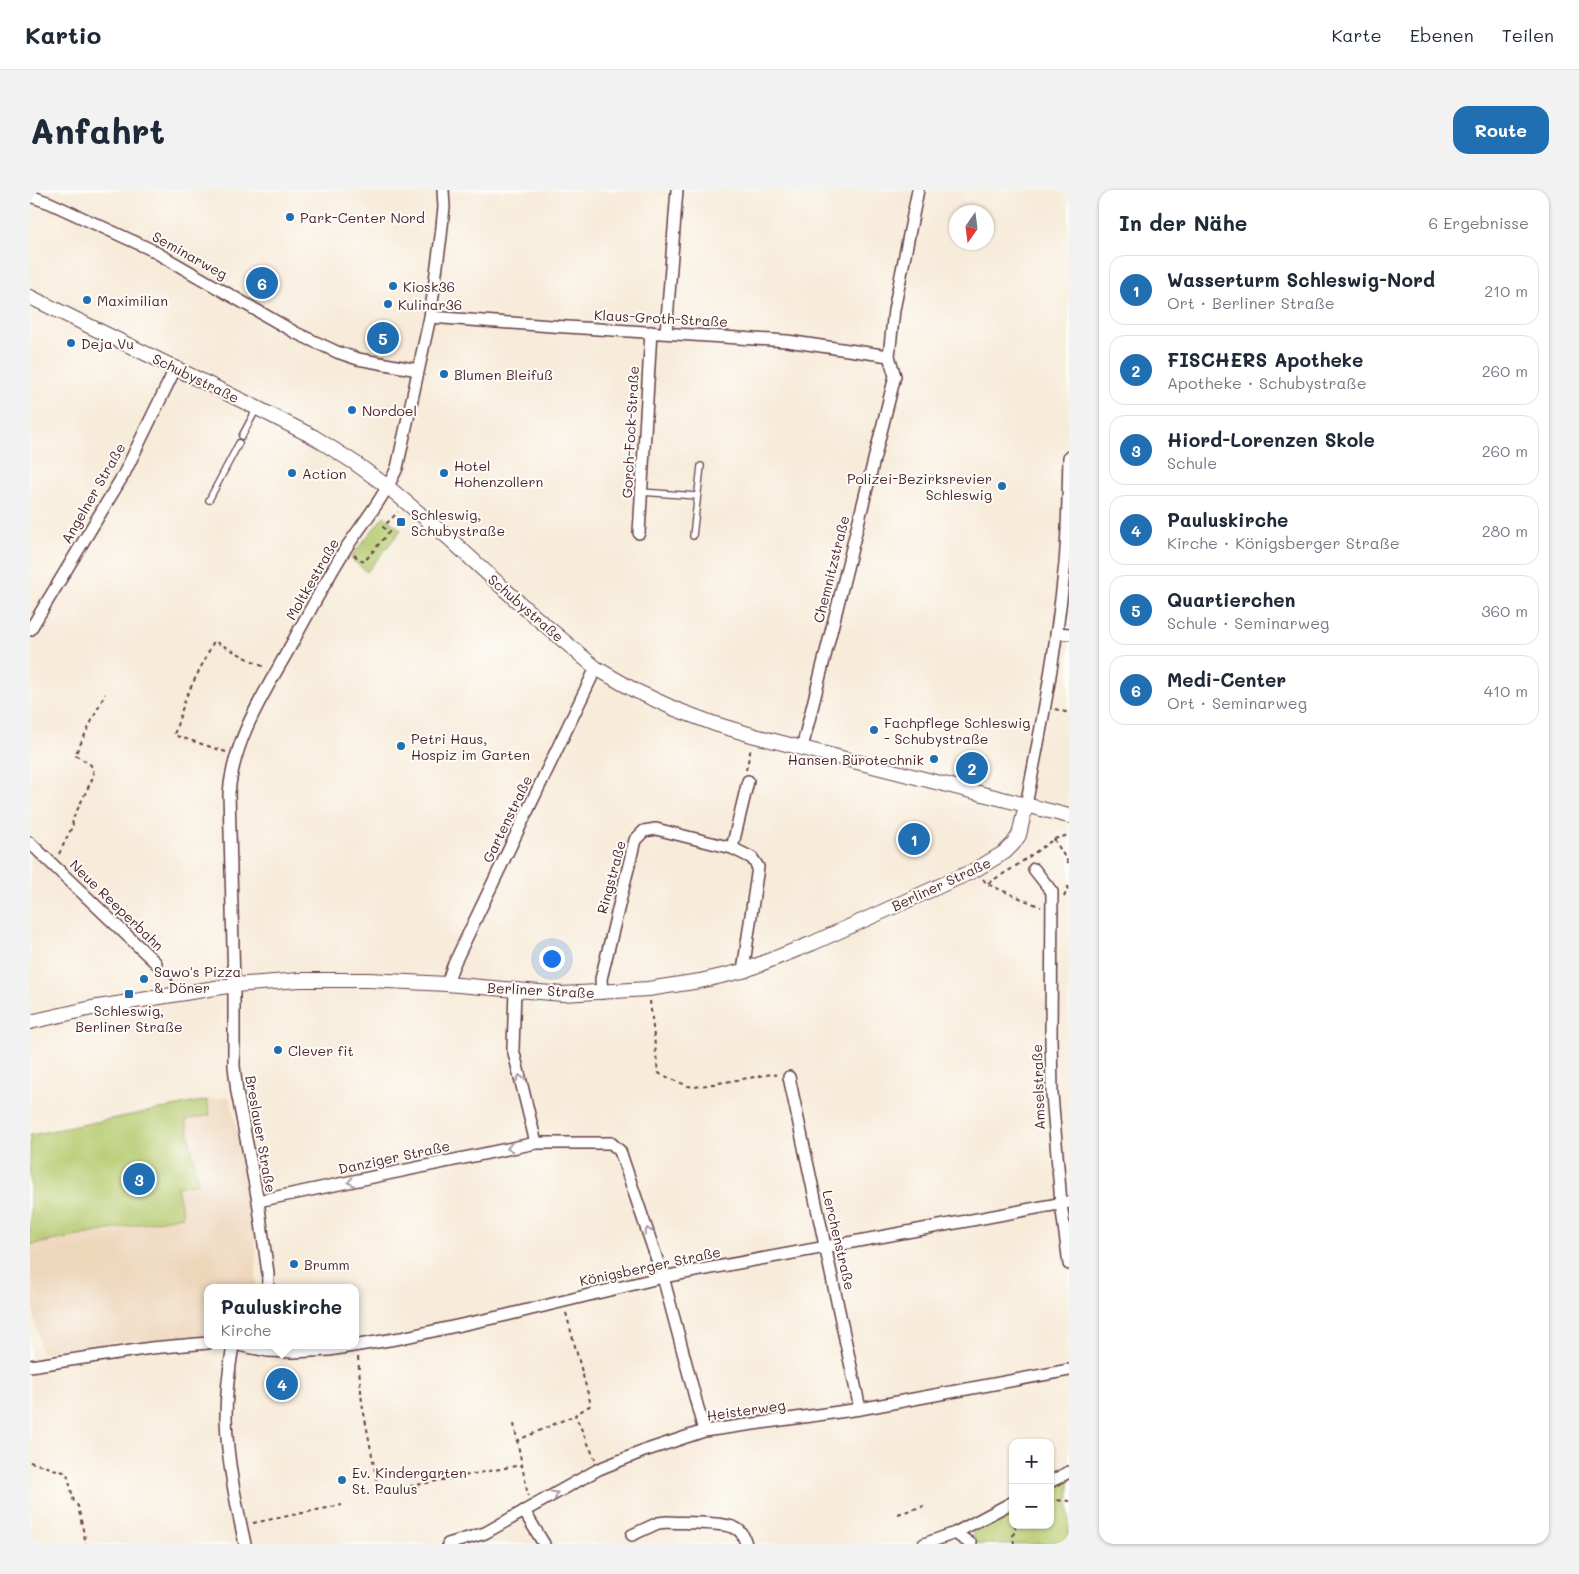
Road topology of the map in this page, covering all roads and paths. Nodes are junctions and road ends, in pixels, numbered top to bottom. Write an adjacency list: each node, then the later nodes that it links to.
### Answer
1 (443, 190): 6 (street, Moltkestraße)
2 (678, 190): 8 (street)
3 (918, 190): 9 (street, Chemnitzstraße)
4 (30, 196): 11 (street, Seminarweg)
5 (30, 297): 10 (street, Schubystraße)
6 (430, 317): 7 (street, Klaus-Groth-Straße); 11 (street, Moltkestraße)
7 (651, 332): 8 (street, Klaus-Groth-Straße); 18 (street, Gorch-Fock-Straße)
8 (666, 333): 9 (street, Klaus-Groth-Straße)
9 (889, 356): 32 (street, Chemnitzstraße)
10 (176, 367): 12 (street, Schubystraße); 25 (street, Angelner Straße)
11 (418, 370): 17 (street, Moltkestraße)
12 (257, 408): 13 (lane); 17 (street, Schubystraße)
13 (242, 436)
14 (239, 443): 20 (lane)
15 (1069, 456): 26 (street)
16 (701, 466): 19 (lane)
17 (388, 488): 21 (street, Schubystraße); 24 (street, Moltkestraße)
18 (641, 492): 19 (lane); 22 (street, Gorch-Fock-Straße)
19 (697, 496): 23 (lane)
20 (209, 500)
21 (406, 504): 24 (path); 28 (street, Schubystraße)
22 (639, 533)
23 (693, 536)
24 (346, 549): 29 (street, Moltkestraße)
25 (30, 630)
26 (1056, 633): 27 (street); 35 (street)
27 (1069, 634)
28 (596, 668): 31 (street, Schubystraße); 48 (street, Gartenstraße)
29 (276, 672): 33 (street, Moltkestraße); 33 (path)
30 (105, 694): 40 (path)
31 (755, 736): 32 (street, Schubystraße); 34 (path)
32 (802, 748): 35 (street, Schubystraße)
33 (236, 755): 49 (street, Moltkestraße)
34 (748, 781): 39 (street)
35 (1026, 805): 36 (street, Schubystraße); 43 (street, Berliner Straße)
36 (1069, 816)
37 (1054, 839): 41 (path)
38 (30, 843): 40 (street, Neue Reeperbahn)
39 (732, 848): 47 (street, Ringstraße); 52 (street, Ringstraße)
40 (50, 862): 46 (street, Neue Reeperbahn)
41 (1069, 864)
42 (1034, 869): 45 (street, Amselstraße)
43 (975, 870): 45 (path); 47 (street, Berliner Straße)
44 (1069, 885): 45 (path)
45 (1053, 908): 58 (street, Amselstraße)
46 (156, 963): 53 (path, Neue Reeperbahn)
47 (743, 971): 50 (street, Berliner Straße)
48 (447, 984): 49 (street, Berliner Straße); 51 (street, Berliner Straße)
49 (234, 985): 53 (street, Berliner Straße); 57 (street, Breslauer Straße)
50 (648, 989): 52 (street, Berliner Straße); 55 (path)
51 (515, 990): 52 (street, Berliner Straße); 56 (street, one-way to 51)
52 (602, 993)
53 (179, 994): 54 (street, Berliner Straße)
54 (30, 1022)
55 (789, 1077): 59 (street, Lerchenstraße)
56 (536, 1143): 57 (street, Danziger Straße, one-way to 57); 61 (street, Danziger Straße, one-way to 56)
57 (258, 1202): 62 (street, Breslauer Straße)
58 (1065, 1202): 59 (street, Königsberger Straße); 60 (street, Amselstraße)
59 (824, 1246): 61 (street, Königsberger Straße); 72 (street, Lerchenstraße)
60 (1069, 1264)
61 (663, 1277): 63 (street, Königsberger Straße); 75 (street, Danziger Straße)
62 (268, 1284)
63 (562, 1301): 65 (street, Königsberger Straße); 73 (path)
64 (204, 1343): 70 (street)
65 (359, 1345)
66 (232, 1349): 89 (street)
67 (274, 1349): 68 (street, Königsberger Straße)
68 (326, 1349)
69 (357, 1349): 78 (path)
70 (30, 1366)
71 (1066, 1371): 72 (street, Heisterweg)
72 (860, 1409): 75 (street, Heisterweg)
73 (575, 1415): 76 (path); 79 (path)
74 (514, 1424): 76 (path)
75 (704, 1430): 79 (street, Heisterweg)
76 (516, 1441): 78 (path)
77 (30, 1462): 93 (path)
78 (521, 1465): 87 (path)
79 (599, 1469): 87 (street, Heisterweg, one-way to 79)
80 (1069, 1472): 81 (street)
81 (1054, 1480)
82 (1054, 1500): 83 (path)
83 (1069, 1501)
84 (1009, 1504): 91 (street)
85 (342, 1505): 89 (path)
86 (924, 1506): 88 (path)
87 (528, 1510): 95 (street, Heisterweg); 96 (street)
88 (898, 1514)
89 (241, 1525): 94 (street)
90 (1015, 1529): 100 (path)
91 (955, 1533): 98 (street); 99 (street)
92 (632, 1535): 97 (street)
93 (86, 1544)
94 (245, 1544)
95 (448, 1544)
96 (544, 1544)
97 (746, 1544)
98 (924, 1544)
99 (971, 1544)
100 (1014, 1544)

